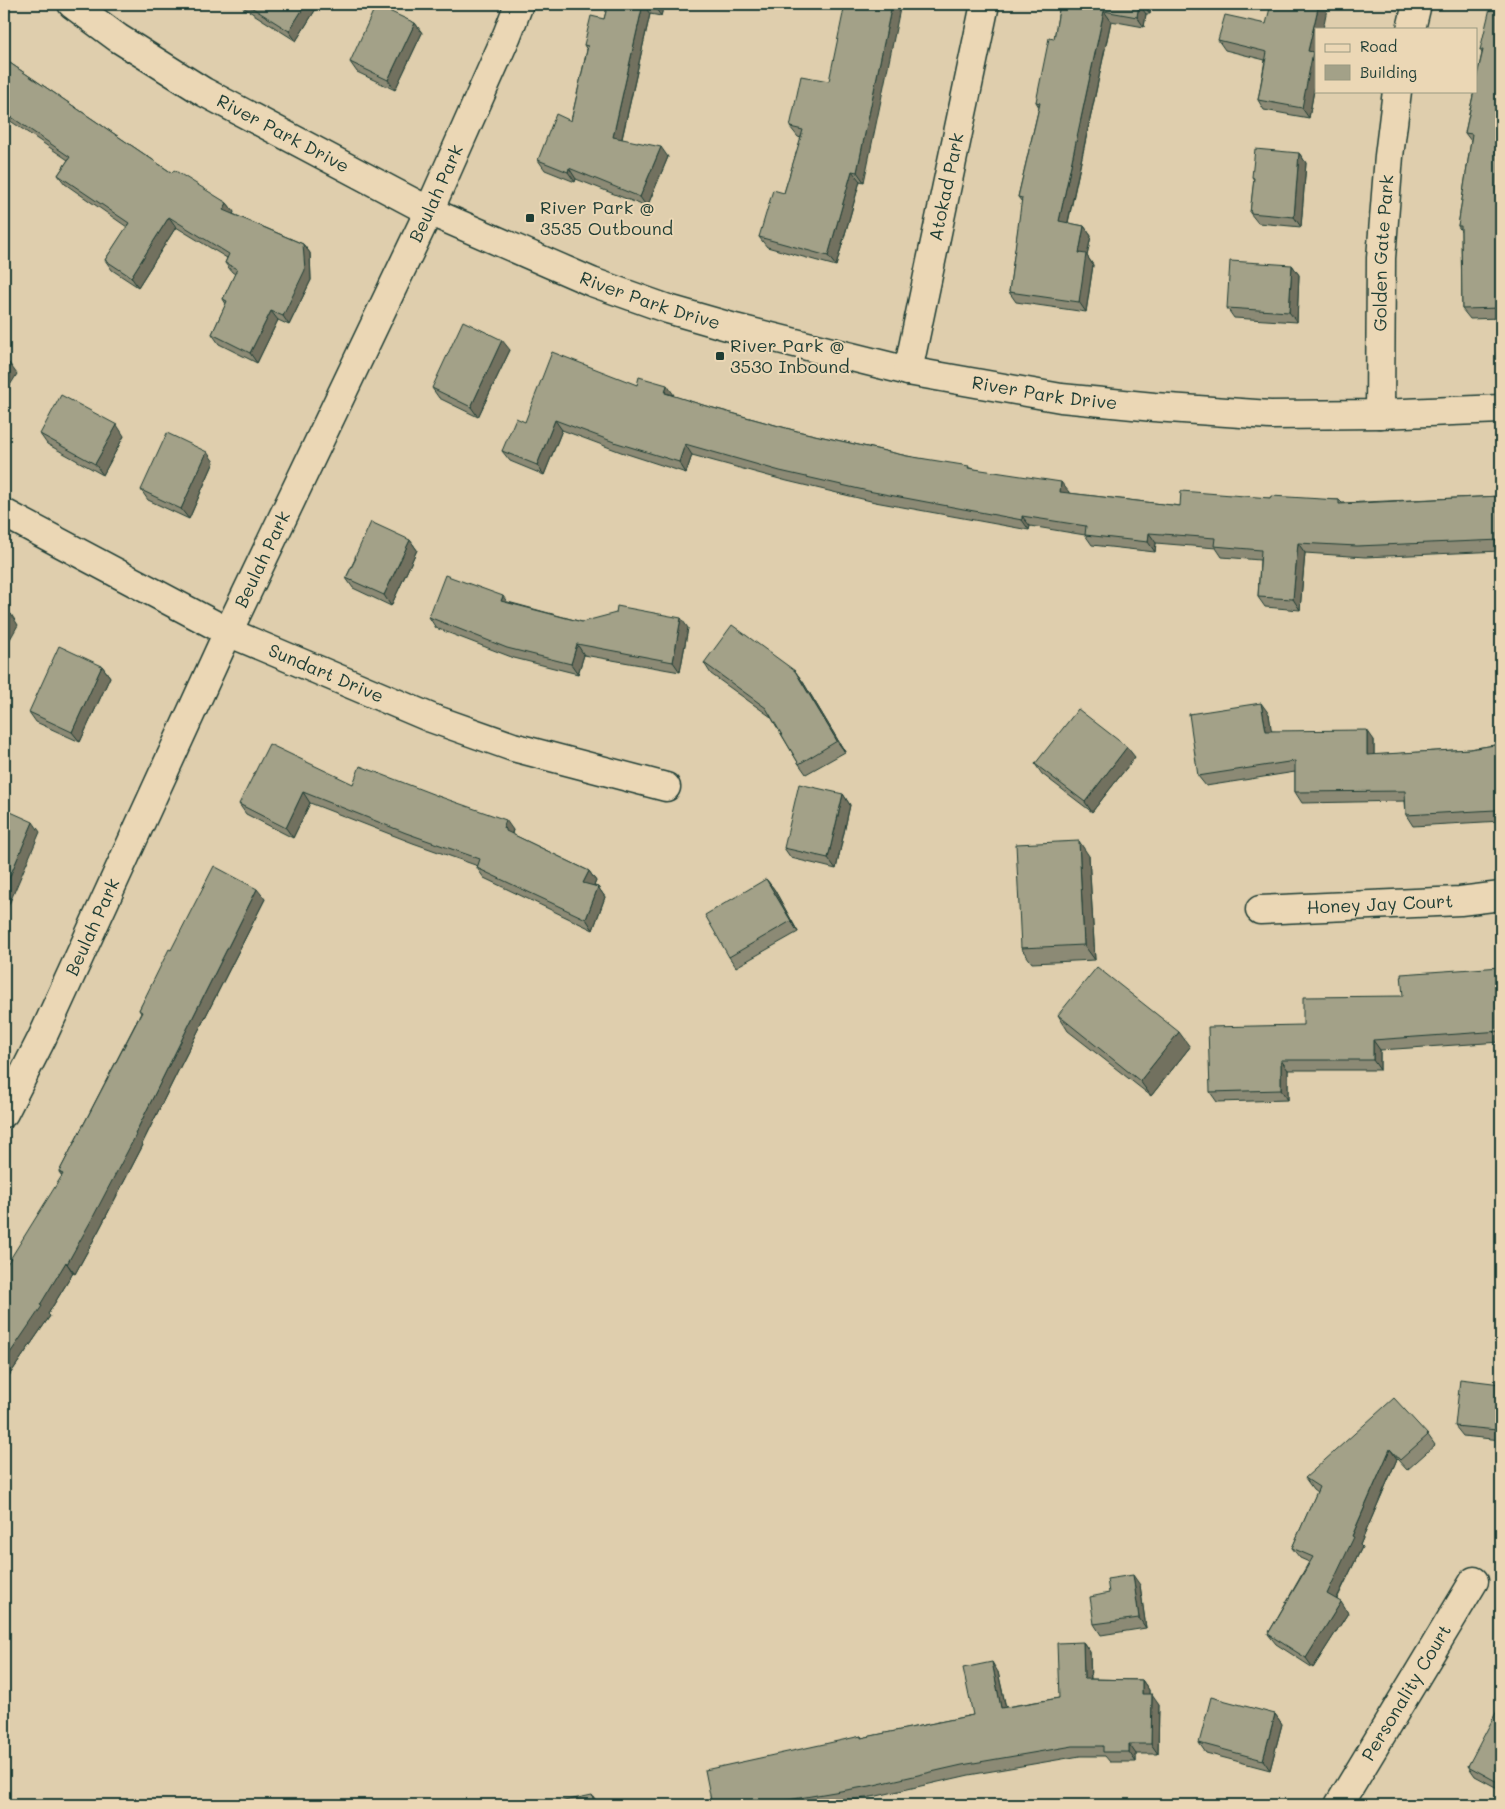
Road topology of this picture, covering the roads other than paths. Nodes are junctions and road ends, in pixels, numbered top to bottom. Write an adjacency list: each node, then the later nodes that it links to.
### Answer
1 (72, 4): 7 (street, River Park Drive)
2 (519, 4): 7 (street, Beulah Park)
3 (985, 4): 8 (street, Atokad Park)
4 (1417, 4): 5 (street)
5 (1411, 28)
6 (1397, 92): 10 (street, Golden Gate Park)
7 (429, 211): 8 (street, River Park Drive); 12 (street, Beulah Park)
8 (908, 371): 10 (street, River Park Drive)
9 (1501, 409): 10 (street, River Park Drive)
10 (1380, 414)
11 (4, 514): 12 (street, Sundart Drive)
12 (228, 632): 13 (street, Sundart Drive); 16 (street, Beulah Park)
13 (666, 788)
14 (1501, 896): 15 (street, Honey Jay Court)
15 (1260, 910)
16 (4, 1114)
17 (1474, 1581): 18 (street, Personality Court)
18 (1339, 1805)

